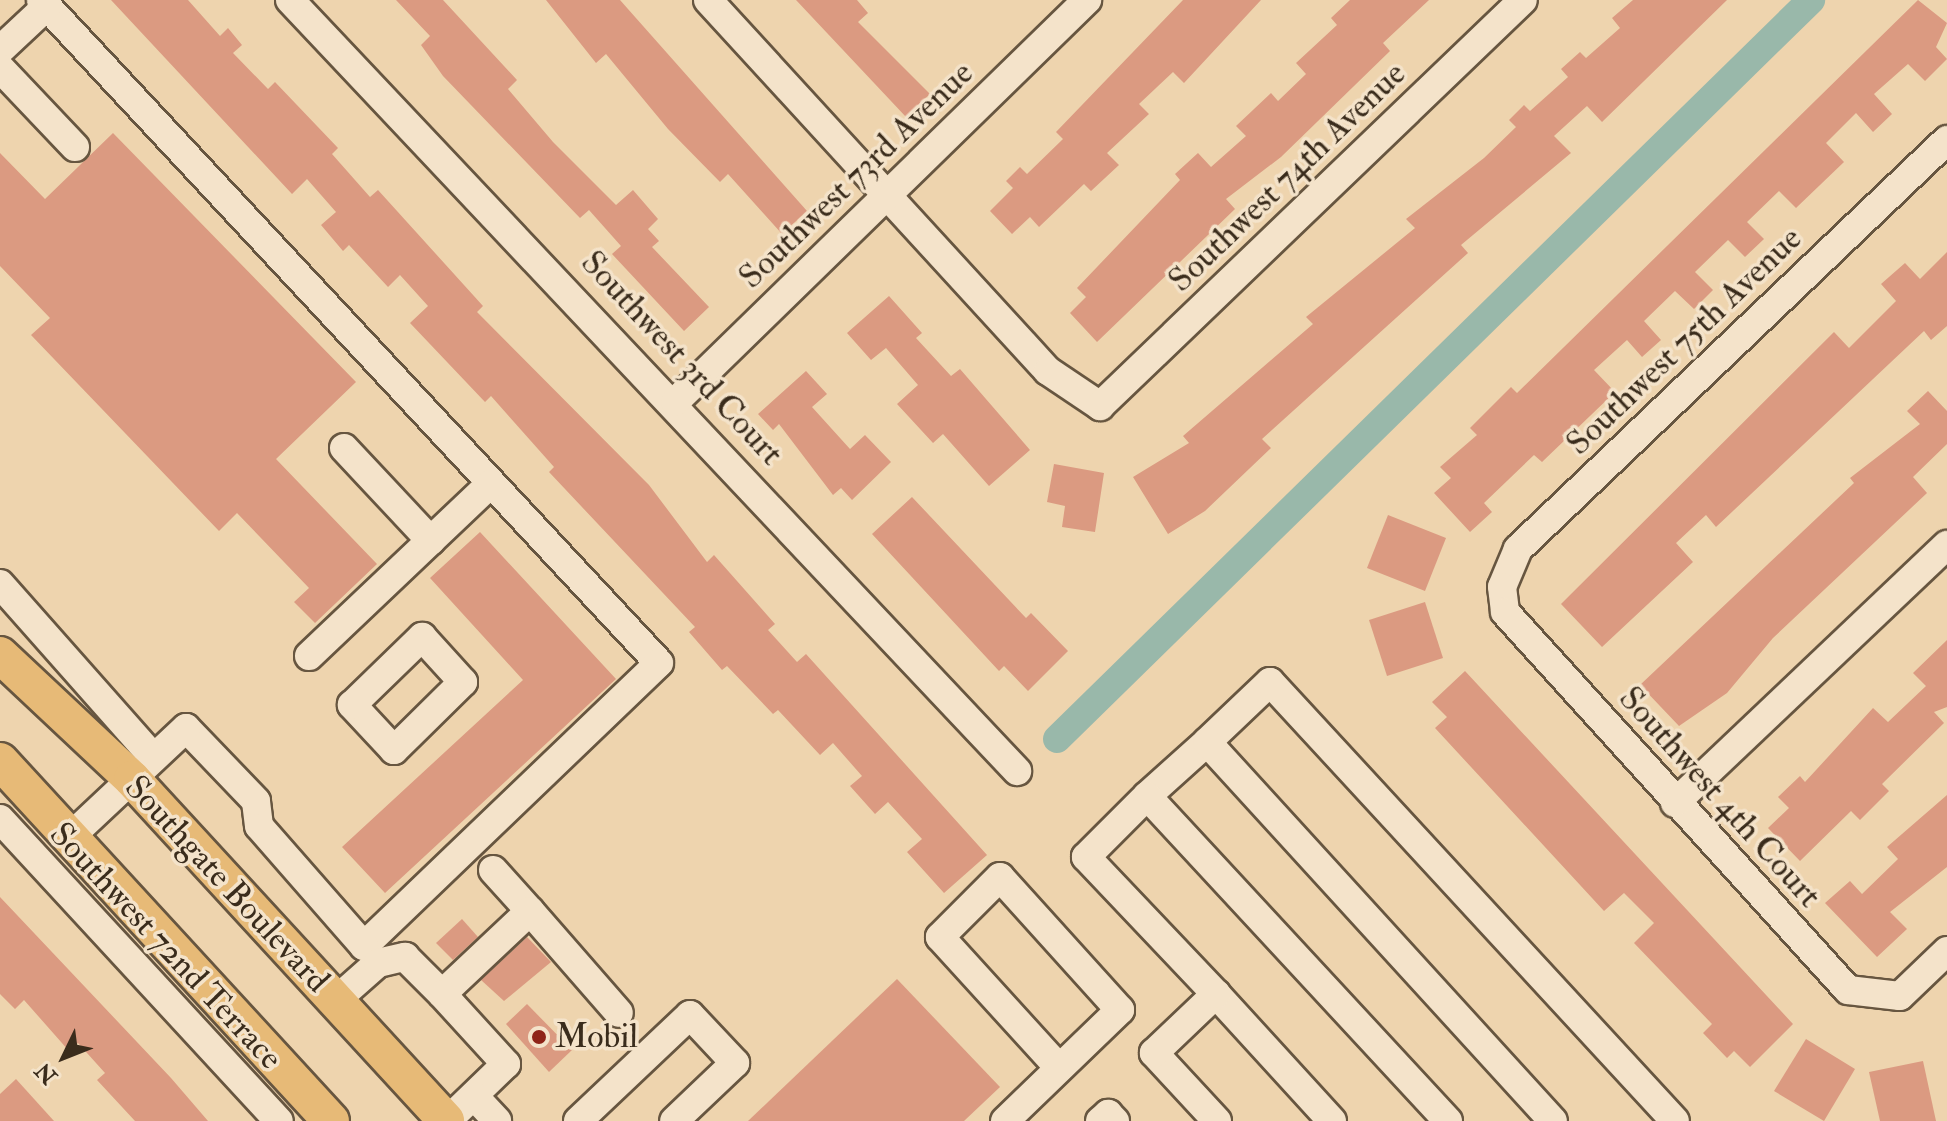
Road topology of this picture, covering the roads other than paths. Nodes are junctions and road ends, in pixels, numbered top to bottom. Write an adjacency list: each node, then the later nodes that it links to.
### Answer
1 (290, 0): 11 (street, Southwest 3rd Court)
2 (708, 0): 10 (street)
3 (1087, 0): 10 (street, Southwest 73rd Avenue)
4 (1523, 0): 10 (street, Southwest 74th Avenue)
5 (44, 3): 6 (street); 13 (street)
6 (0, 50)
7 (0, 68): 9 (street)
8 (1947, 140): 17 (street, Southwest 75th Avenue)
9 (75, 147)
10 (888, 193): 11 (street, Southwest 73rd Avenue)
11 (675, 402): 23 (street, Southwest 3rd Court)
12 (344, 448): 14 (street)
13 (490, 484): 14 (street); 31 (street)
14 (431, 541): 19 (street)
15 (1947, 545): 25 (street)
16 (0, 584): 22 (street)
17 (1505, 612): 25 (street, Southwest 4th Court)
18 (0, 655): 22 (main road, Southgate Boulevard)
19 (309, 656)
20 (1207, 742): 24 (street); 50 (street); 51 (street)
21 (0, 761): 27 (main road)
22 (143, 768): 27 (street); 31 (street); 34 (main road, Southgate Boulevard)
23 (1017, 771)
24 (1147, 796): 33 (street); 49 (street)
25 (1675, 803): 30 (street, Southwest 4th Court)
26 (0, 819): 39 (street, Southwest 72nd Terrace)
27 (69, 838): 40 (main road)
28 (493, 870): 29 (street)
29 (530, 911): 32 (street); 35 (street)
30 (1947, 951)
31 (371, 954): 32 (street); 34 (street)
32 (442, 994): 37 (street)
33 (1216, 994): 47 (street); 48 (street)
34 (335, 1001): 38 (main road, Southgate Boulevard)
35 (619, 1013)
36 (1059, 1068): 36 (street); 44 (street)
37 (474, 1096): 38 (street); 41 (street)
38 (438, 1118)
39 (279, 1121)
40 (331, 1121)
41 (497, 1121)
42 (578, 1121): 43 (street)
43 (674, 1121)
44 (1005, 1121)
45 (1100, 1121): 46 (street)
46 (1115, 1121)
47 (1217, 1121)
48 (1332, 1121)
49 (1448, 1121)
50 (1553, 1121)
51 (1675, 1121)

